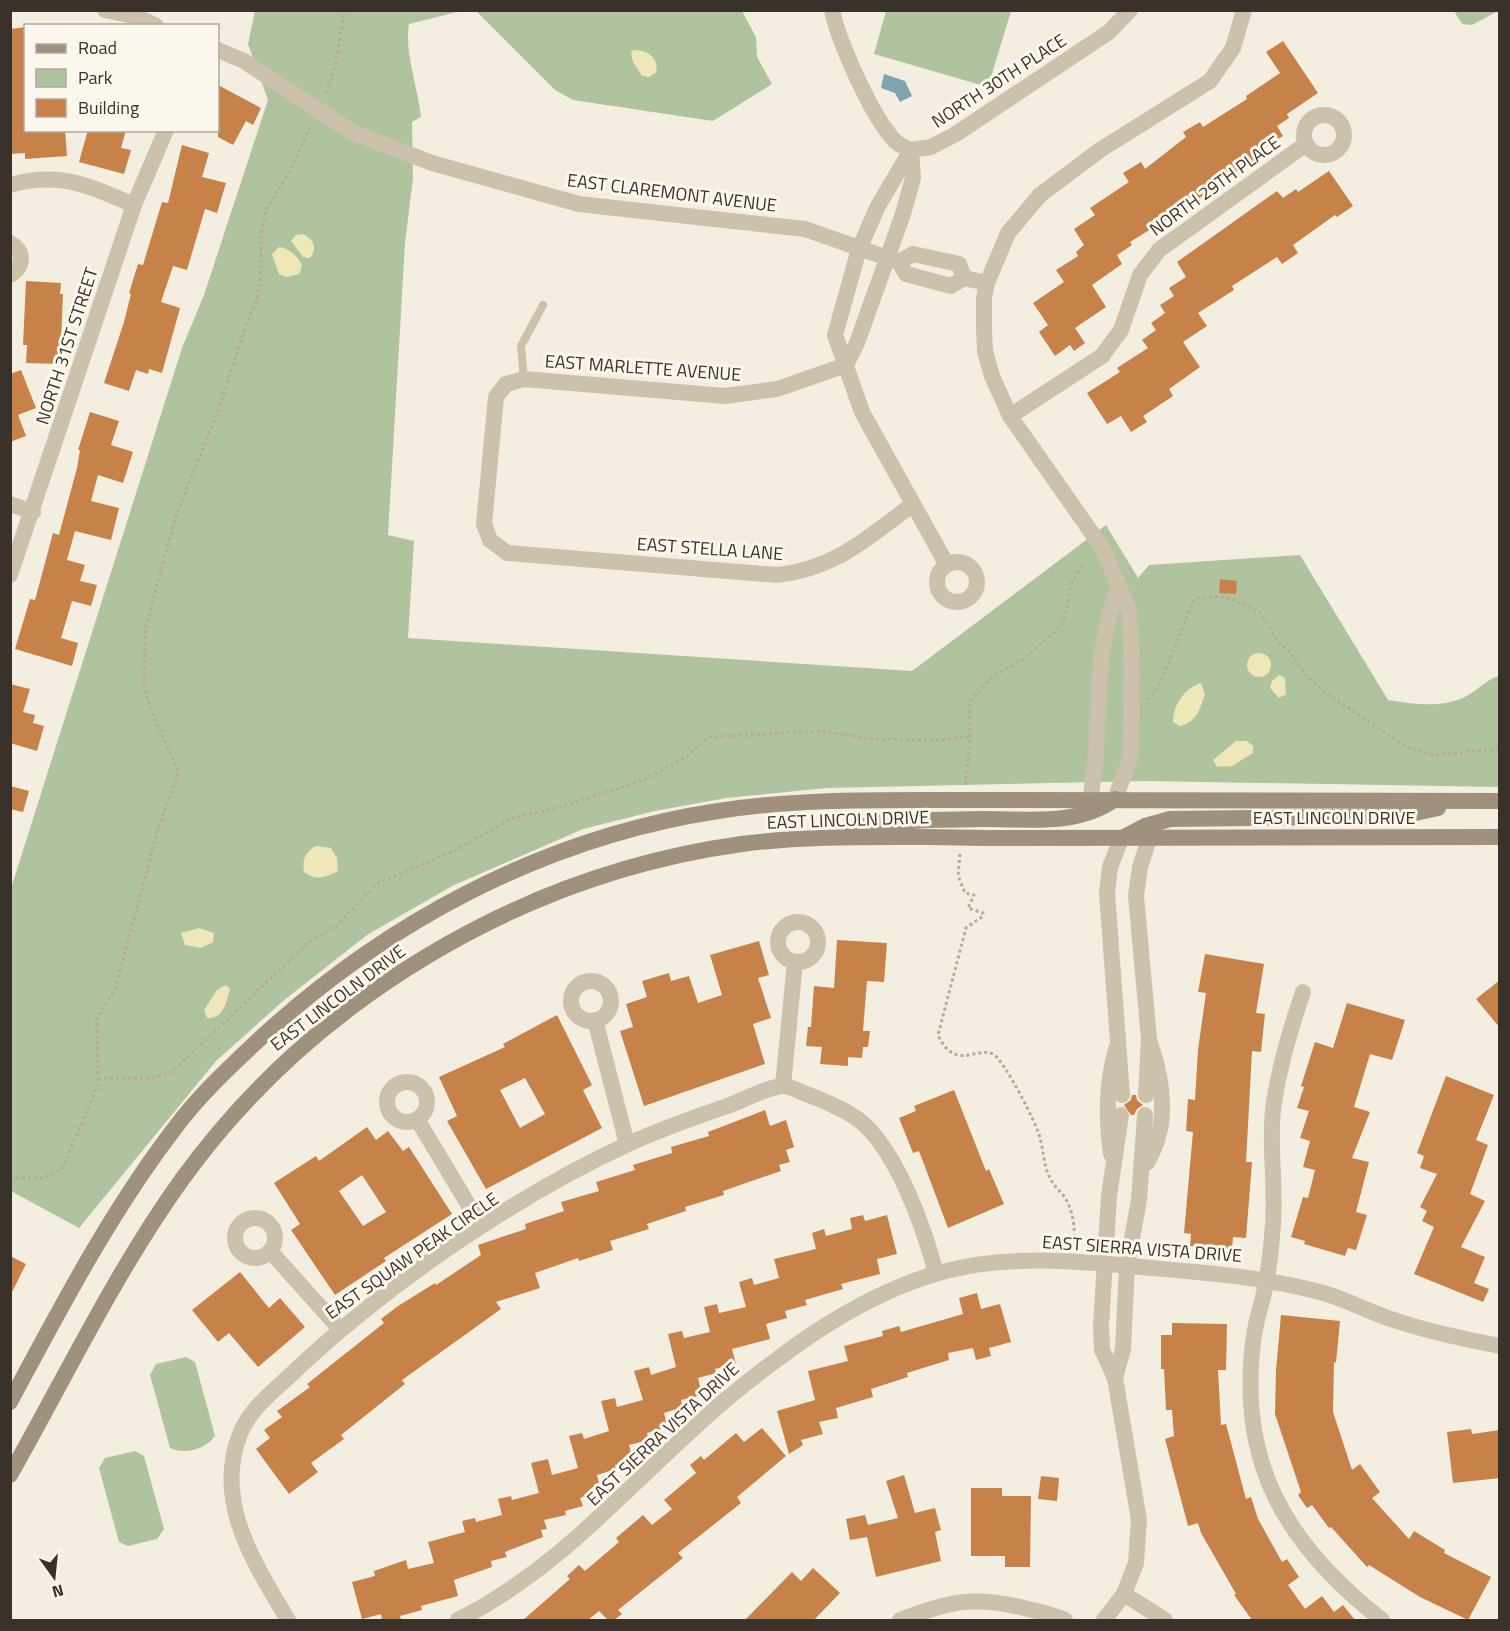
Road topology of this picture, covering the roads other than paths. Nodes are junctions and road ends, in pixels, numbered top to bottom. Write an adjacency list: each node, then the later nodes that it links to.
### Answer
1 (105, 10): 5 (street)
2 (832, 10): 10 (street)
3 (1130, 10): 10 (street, NORTH 30TH PLACE)
4 (1244, 10): 18 (street)
5 (139, 14): 6 (street)
6 (153, 24)
7 (219, 50): 14 (street, EAST CLAREMONT AVENUE)
8 (165, 132): 12 (street, NORTH 31ST STREET)
9 (1306, 144): 22 (street, NORTH 29TH PLACE)
10 (911, 150): 14 (street); 15 (street)
11 (10, 185): 12 (street)
12 (134, 205): 25 (street, NORTH 31ST STREET)
13 (10, 243): 16 (street)
14 (859, 249): 15 (street, EAST CLAREMONT AVENUE); 20 (street)
15 (892, 260): 17 (street, EAST CLAREMONT AVENUE); 17 (street, EAST CLAREMONT AVENUE); 20 (street)
16 (10, 275)
17 (964, 278): 18 (street, EAST CLAREMONT AVENUE)
18 (987, 284): 22 (street)
19 (543, 305): 21 (lane)
20 (846, 365): 21 (street, EAST MARLETTE AVENUE); 24 (street)
21 (524, 380): 26 (street, EAST MARLETTE AVENUE)
22 (1010, 416): 29 (street)
23 (10, 504): 25 (street)
24 (912, 505): 26 (street, EAST STELLA LANE); 27 (street)
25 (33, 512): 28 (street, NORTH 31ST STREET)
26 (490, 540)
27 (947, 565)
28 (10, 575)
29 (1119, 588): 30 (street); 31 (street)
30 (1090, 799): 31 (main road, EAST LINCOLN DRIVE); 61 (main road, EAST LINCOLN DRIVE, bridge)
31 (1115, 799): 32 (main road, EAST LINCOLN DRIVE); 34 (main road, bridge)
32 (1470, 801): 33 (main road, EAST LINCOLN DRIVE); 37 (main road)
33 (1500, 801)
34 (825, 837): 37 (main road, EAST LINCOLN DRIVE, bridge); 62 (main road, EAST LINCOLN DRIVE)
35 (1500, 837): 36 (main road, EAST LINCOLN DRIVE)
36 (1149, 838): 37 (main road, EAST LINCOLN DRIVE); 41 (street)
37 (1121, 839): 42 (street)
38 (795, 962): 43 (street)
39 (1303, 992): 57 (street)
40 (595, 1020): 49 (street)
41 (1149, 1039): 45 (street); 51 (street)
42 (1118, 1042): 44 (street); 50 (street)
43 (783, 1086): 49 (street, EAST SQUAW PEAK CIRCLE); 56 (street)
44 (1122, 1095)
45 (1146, 1095)
46 (1121, 1115): 50 (street)
47 (1145, 1115): 51 (street)
48 (417, 1119): 52 (street)
49 (627, 1144): 52 (street, EAST SQUAW PEAK CIRCLE)
50 (1114, 1172): 54 (street)
51 (1142, 1175): 55 (street)
52 (482, 1226): 58 (street, EAST SQUAW PEAK CIRCLE)
53 (270, 1251): 58 (street)
54 (1103, 1264): 55 (street, EAST SIERRA VISTA DRIVE); 56 (street, EAST SIERRA VISTA DRIVE); 60 (street)
55 (1127, 1265): 57 (street, EAST SIERRA VISTA DRIVE); 60 (street)
56 (936, 1273): 65 (street, EAST SIERRA VISTA DRIVE)
57 (1267, 1279): 59 (street, EAST SIERRA VISTA DRIVE); 70 (street)
58 (340, 1329): 64 (street, EAST SQUAW PEAK CIRCLE)
59 (1500, 1346)
60 (1115, 1378): 63 (street)
61 (10, 1402)
62 (10, 1475)
63 (1124, 1594): 68 (street); 69 (street)
64 (288, 1620)
65 (458, 1620)
66 (900, 1620): 67 (street)
67 (1065, 1620)
68 (1104, 1620)
69 (1165, 1620)
70 (1382, 1620)

